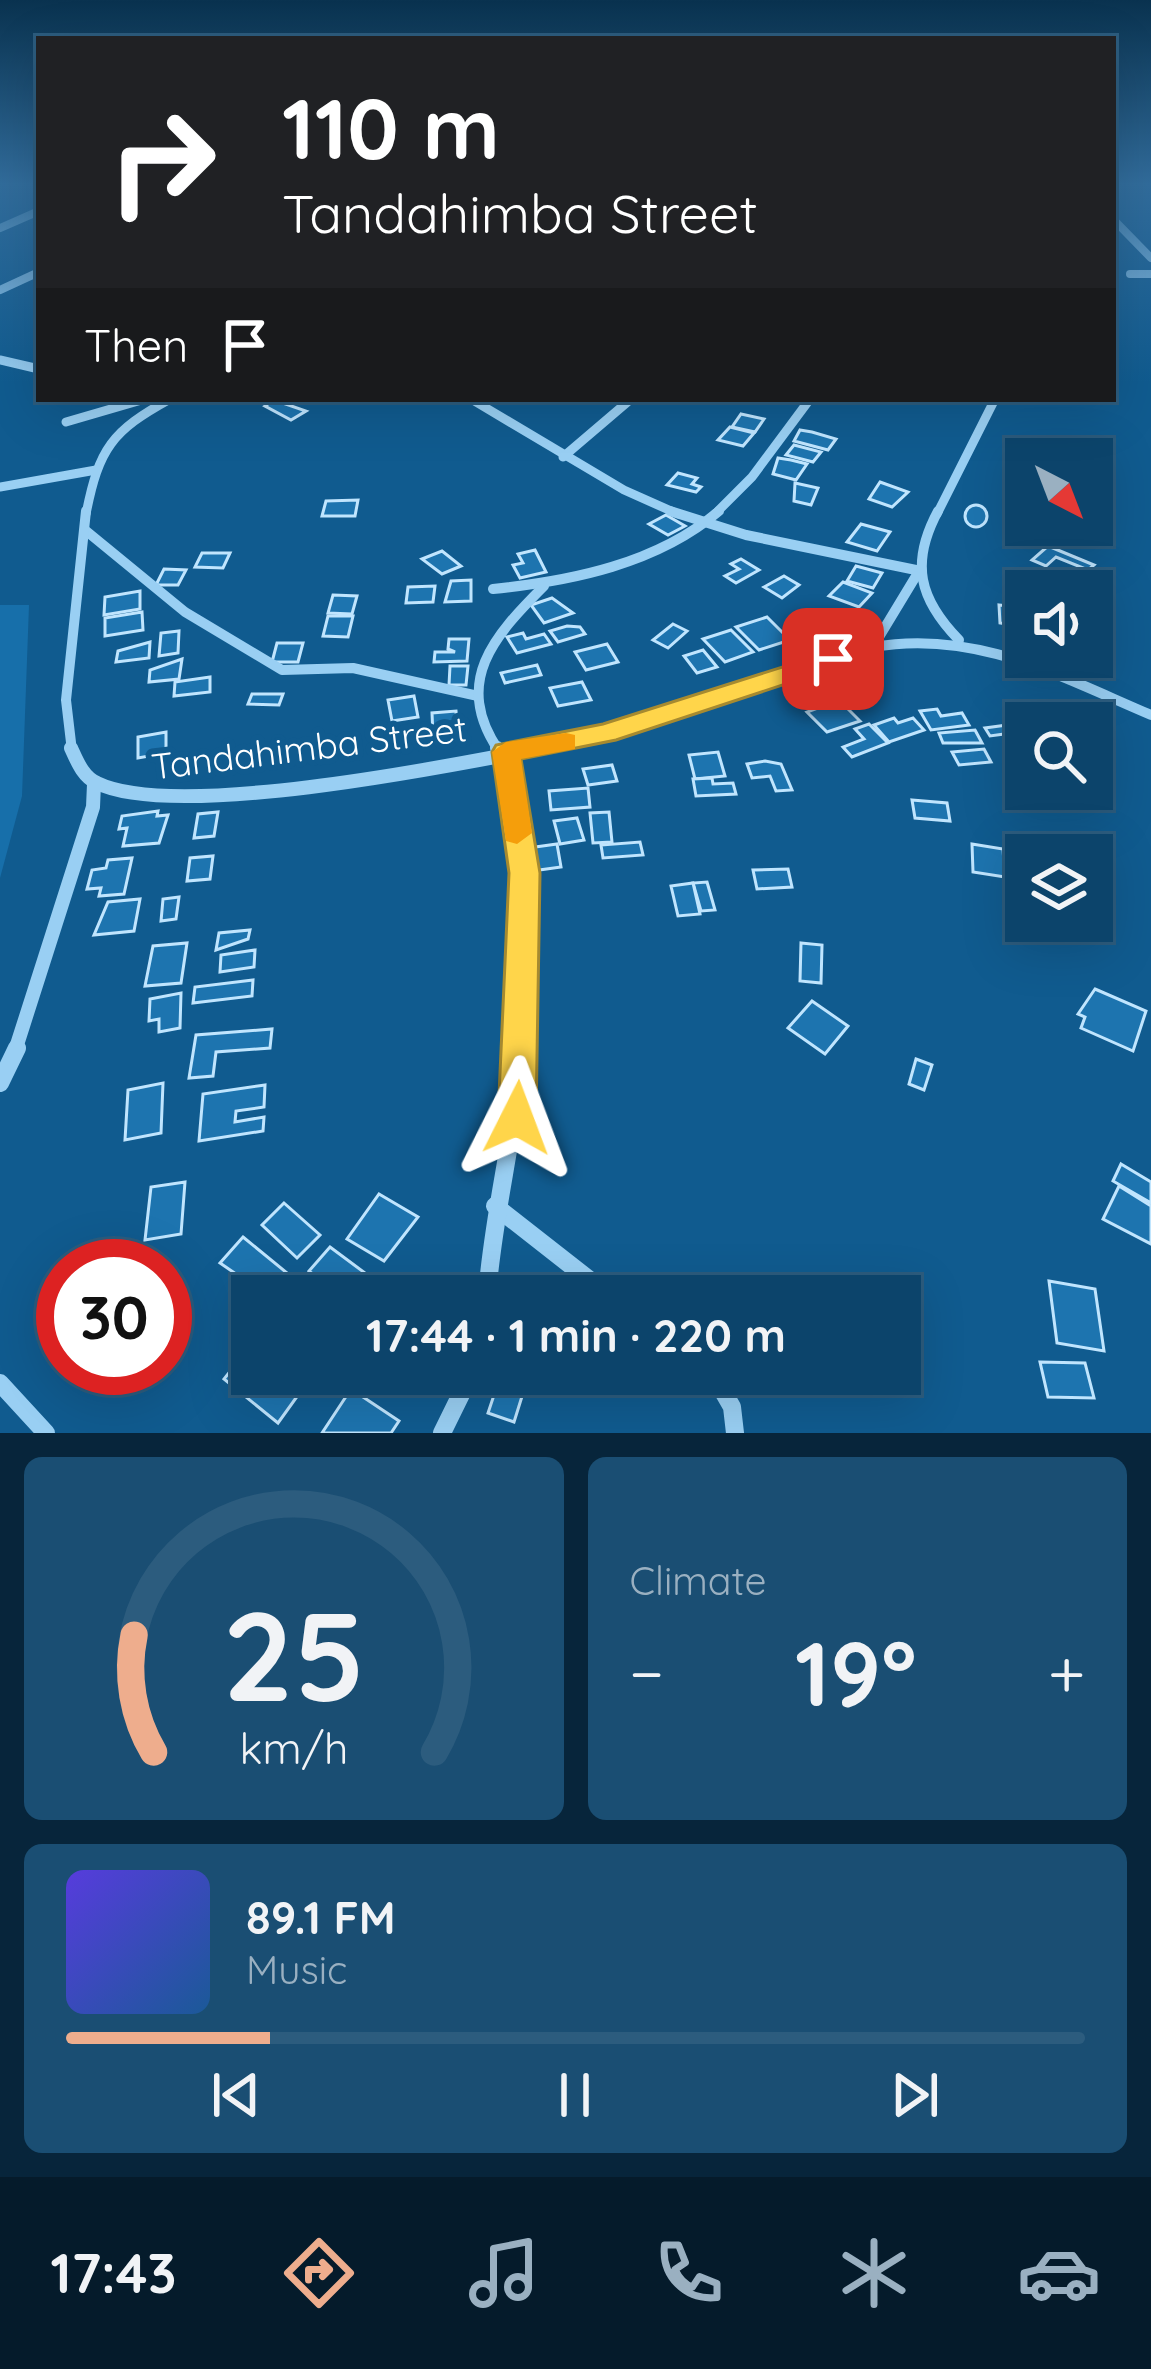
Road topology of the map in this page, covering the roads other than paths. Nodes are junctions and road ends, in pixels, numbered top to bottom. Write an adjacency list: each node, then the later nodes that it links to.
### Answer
1 (36, 273): 4 (street)
2 (1130, 274): 3 (street)
3 (1151, 274)
4 (0, 290)
5 (0, 360): 6 (street)
6 (36, 366)
7 (135, 402): 13 (street)
8 (166, 402): 15 (street)
9 (476, 402): 14 (street)
10 (628, 402): 14 (street)
11 (808, 402): 17 (street)
12 (993, 402): 19 (street)
13 (66, 422)
14 (563, 458): 17 (street)
15 (96, 470): 16 (street); 18 (street)
16 (0, 487)
17 (707, 520): 19 (street); 20 (street)
18 (85, 530): 24 (street); 27 (street)
19 (916, 573): 22 (street); 23 (street)
20 (544, 586): 21 (street); 24 (street)
21 (494, 589)
22 (959, 640): 23 (street, Tandahimba Street); 25 (street, Tandahimba Street)
23 (873, 647): 26 (street, Tandahimba Street)
24 (478, 696): 26 (street)
25 (1151, 715)
26 (504, 753): 27 (street, Tandahimba Street); 29 (street)
27 (94, 784): 28 (street)
28 (0, 1083)
29 (495, 1206): 30 (street); 31 (street)
30 (489, 1275)
31 (583, 1275)
32 (0, 1383): 35 (street)
33 (461, 1395): 36 (street)
34 (725, 1395): 37 (street)
35 (46, 1433)
36 (442, 1433)
37 (735, 1433)

